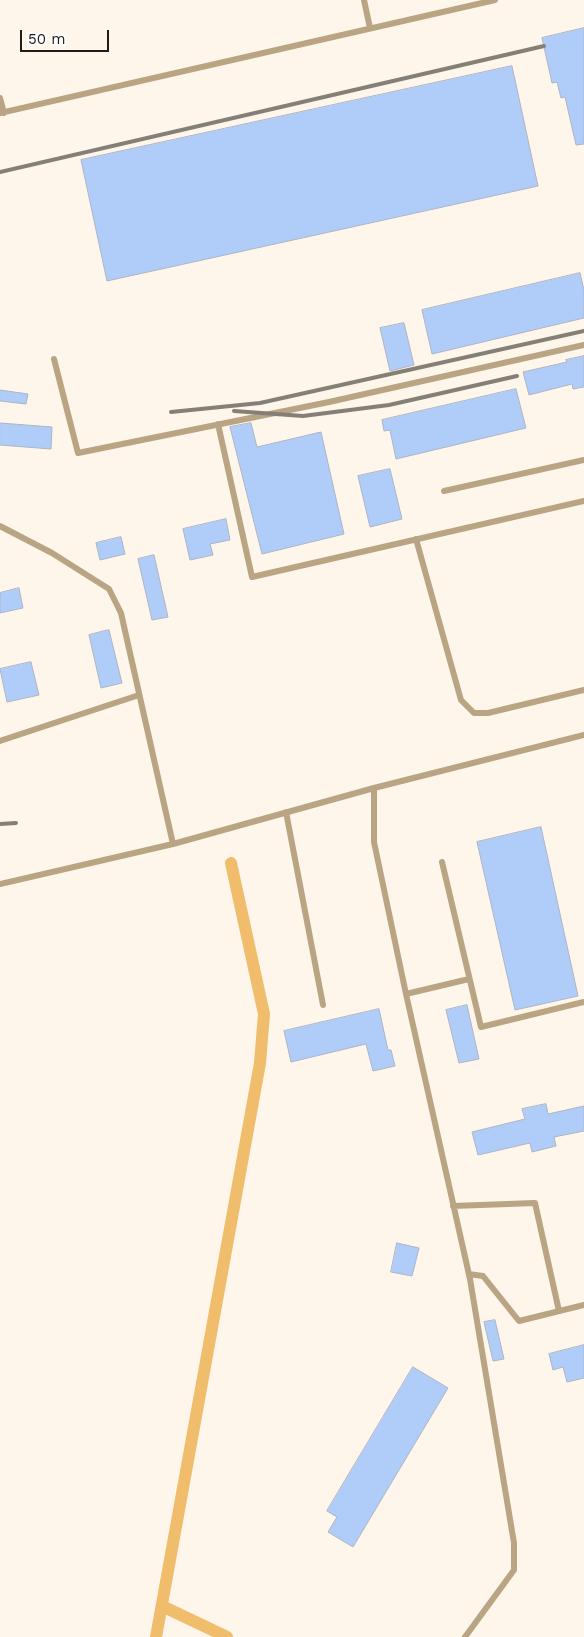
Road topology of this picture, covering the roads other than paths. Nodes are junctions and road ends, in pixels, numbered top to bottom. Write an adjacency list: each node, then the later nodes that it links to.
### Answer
1 (364, 0): 3 (lane)
2 (495, 0): 3 (lane)
3 (370, 28): 5 (lane)
4 (0, 98): 5 (lane)
5 (2, 113)
6 (584, 345): 8 (lane)
7 (54, 359): 8 (lane)
8 (218, 424): 13 (lane)
9 (584, 460): 10 (lane)
10 (444, 492)
11 (584, 501): 13 (lane)
12 (0, 526): 15 (lane)
13 (416, 539): 14 (lane)
14 (584, 690)
15 (139, 695): 17 (lane); 20 (lane)
16 (584, 735): 18 (lane)
17 (0, 741)
18 (374, 788): 19 (lane); 24 (lane)
19 (286, 812): 20 (lane); 26 (lane)
20 (173, 844): 22 (lane)
21 (442, 862): 23 (lane)
22 (0, 884)
23 (469, 979): 24 (lane); 25 (lane)
24 (406, 994): 27 (lane)
25 (584, 1002)
26 (324, 1005)
27 (453, 1206): 28 (lane); 30 (lane)
28 (468, 1274): 30 (lane); 31 (lane)
29 (584, 1305): 30 (lane)
30 (559, 1311)
31 (465, 1637)

